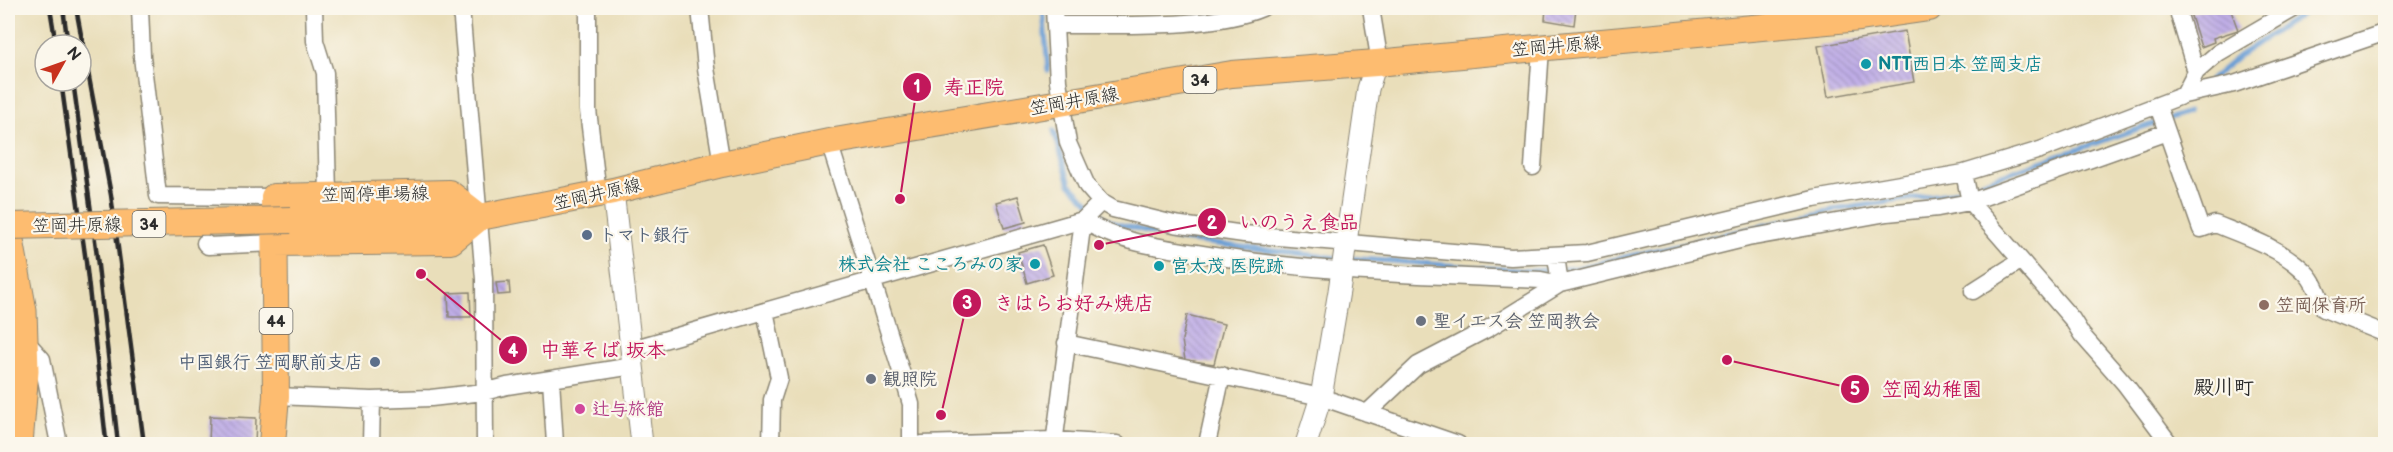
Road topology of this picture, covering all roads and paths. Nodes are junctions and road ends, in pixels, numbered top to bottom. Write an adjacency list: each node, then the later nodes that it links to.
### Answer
1 (140, 8): 26 (street)
2 (314, 8): 25 (street)
3 (461, 8): 29 (street)
4 (588, 8): 24 (street)
5 (700, 8): 21 (street)
6 (1054, 8): 12 (street)
7 (1262, 8): 12 (street)
8 (1371, 8): 15 (street)
9 (1929, 8): 14 (main road, 笠岡井原線 / 34)
10 (2177, 8): 16 (street)
11 (2295, 8): 16 (street)
12 (1055, 25): 18 (street)
13 (2385, 32): 17 (street)
14 (1541, 48): 15 (main road, 笠岡井原線 / 34); 22 (street)
15 (1376, 63): 18 (main road, 笠岡井原線 / 34); 37 (street)
16 (2196, 72): 17 (street)
17 (2184, 95): 19 (street)
18 (1060, 104): 20 (main road, 笠岡井原線 / 34); 28 (street)
19 (2163, 119): 23 (street); 27 (street); 44 (street)
20 (830, 142): 21 (main road, 笠岡井原線 / 34); 41 (street)
21 (722, 164): 24 (main road, 笠岡井原線 / 34)
22 (1533, 167)
23 (1964, 176): 27 (street); 30 (street)
24 (605, 192): 29 (main road, 笠岡井原線 / 34); 47 (street)
25 (328, 195): 26 (main road, 笠岡停車場線); 29 (main road, 笠岡停車場線)
26 (274, 197): 34 (main road, 44)
27 (1969, 199): 30 (street); 38 (street)
28 (1093, 210): 32 (street); 32 (street); 41 (street); 46 (street)
29 (480, 217): 31 (main road, 笠岡井原線 / 34, bridge); 34 (main road); 50 (street)
30 (1746, 227): 36 (street); 36 (street)
31 (8, 228): 45 (highway)
32 (1171, 236): 35 (street); 35 (street)
33 (205, 243): 34 (street)
34 (275, 243): 51 (main road, 44)
35 (1242, 247): 37 (street); 37 (street)
36 (1658, 249): 40 (street); 40 (street)
37 (1344, 256): 39 (street); 39 (street); 52 (street)
38 (2020, 261): 42 (street); 70 (street)
39 (1453, 265): 40 (street); 40 (street)
40 (1558, 269): 54 (street)
41 (871, 281): 43 (street); 64 (street)
42 (1972, 291)
43 (765, 311): 47 (street); 63 (street)
44 (2385, 334)
45 (24, 339): 56 (highway); 57 (street)
46 (1066, 343): 48 (street); 55 (street)
47 (633, 358): 49 (street); 62 (street)
48 (1222, 375): 52 (street); 67 (street)
49 (551, 380): 50 (street); 61 (street)
50 (483, 392): 53 (street); 60 (street)
51 (276, 396): 53 (street); 58 (main road, 44)
52 (1321, 397): 54 (street); 68 (street)
53 (372, 400): 59 (street)
54 (1367, 413): 69 (street)
55 (1054, 442): 65 (street); 66 (street)
56 (19, 444)
57 (59, 444)
58 (272, 444)
59 (371, 444)
60 (485, 444)
61 (555, 444)
62 (642, 444)
63 (771, 444)
64 (911, 444)
65 (922, 444)
66 (1117, 444)
67 (1207, 444)
68 (1306, 444)
69 (1458, 444)
70 (2170, 444)

